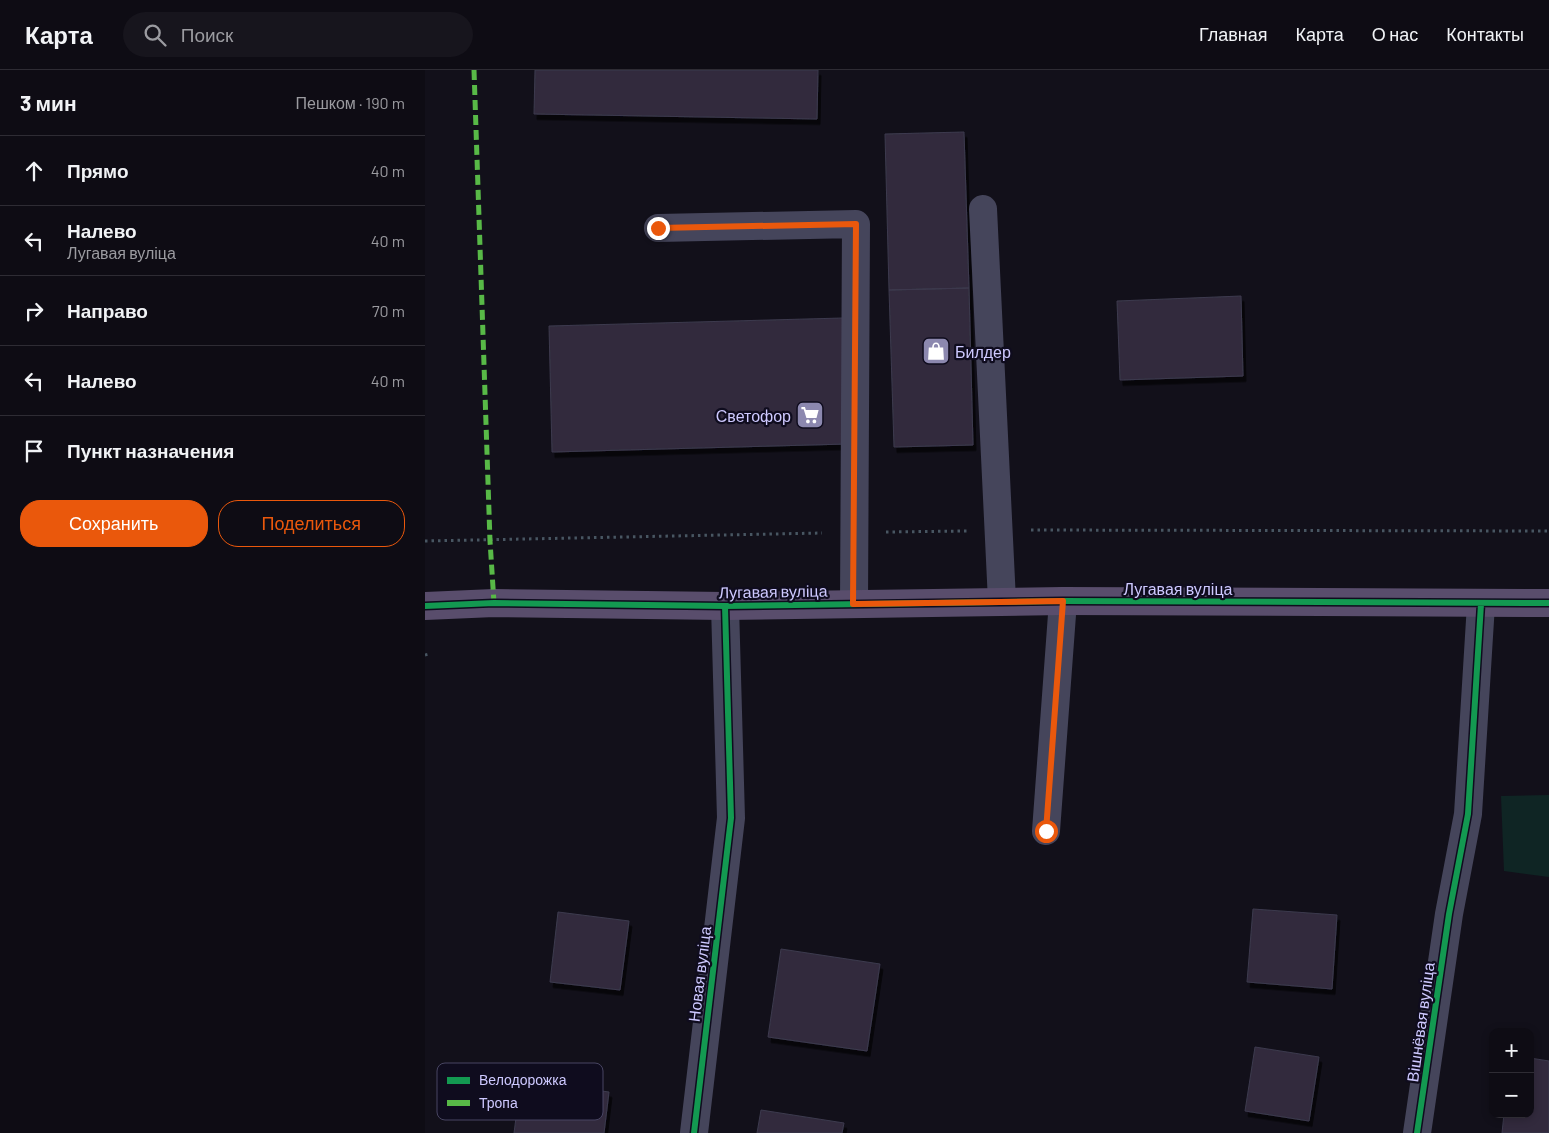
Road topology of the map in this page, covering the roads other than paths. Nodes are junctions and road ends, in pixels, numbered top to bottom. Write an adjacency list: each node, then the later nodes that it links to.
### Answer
1 (983, 209): 3 (street)
2 (658, 228): 6 (street)
3 (1002, 601): 4 (main road, Лугавая вуліца); 6 (main road, Лугавая вуліца)
4 (1063, 601): 7 (main road, Лугавая вуліца); 10 (street)
5 (1549, 603): 7 (main road, Лугавая вуліца)
6 (853, 604): 9 (main road, Лугавая вуліца)
7 (1481, 604): 12 (street, Вішнёвая вуліца)
8 (425, 606): 9 (main road, Лугавая вуліца)
9 (725, 606): 11 (street, Новая вуліца)
10 (1046, 831)
11 (694, 1133)
12 (1417, 1133)

